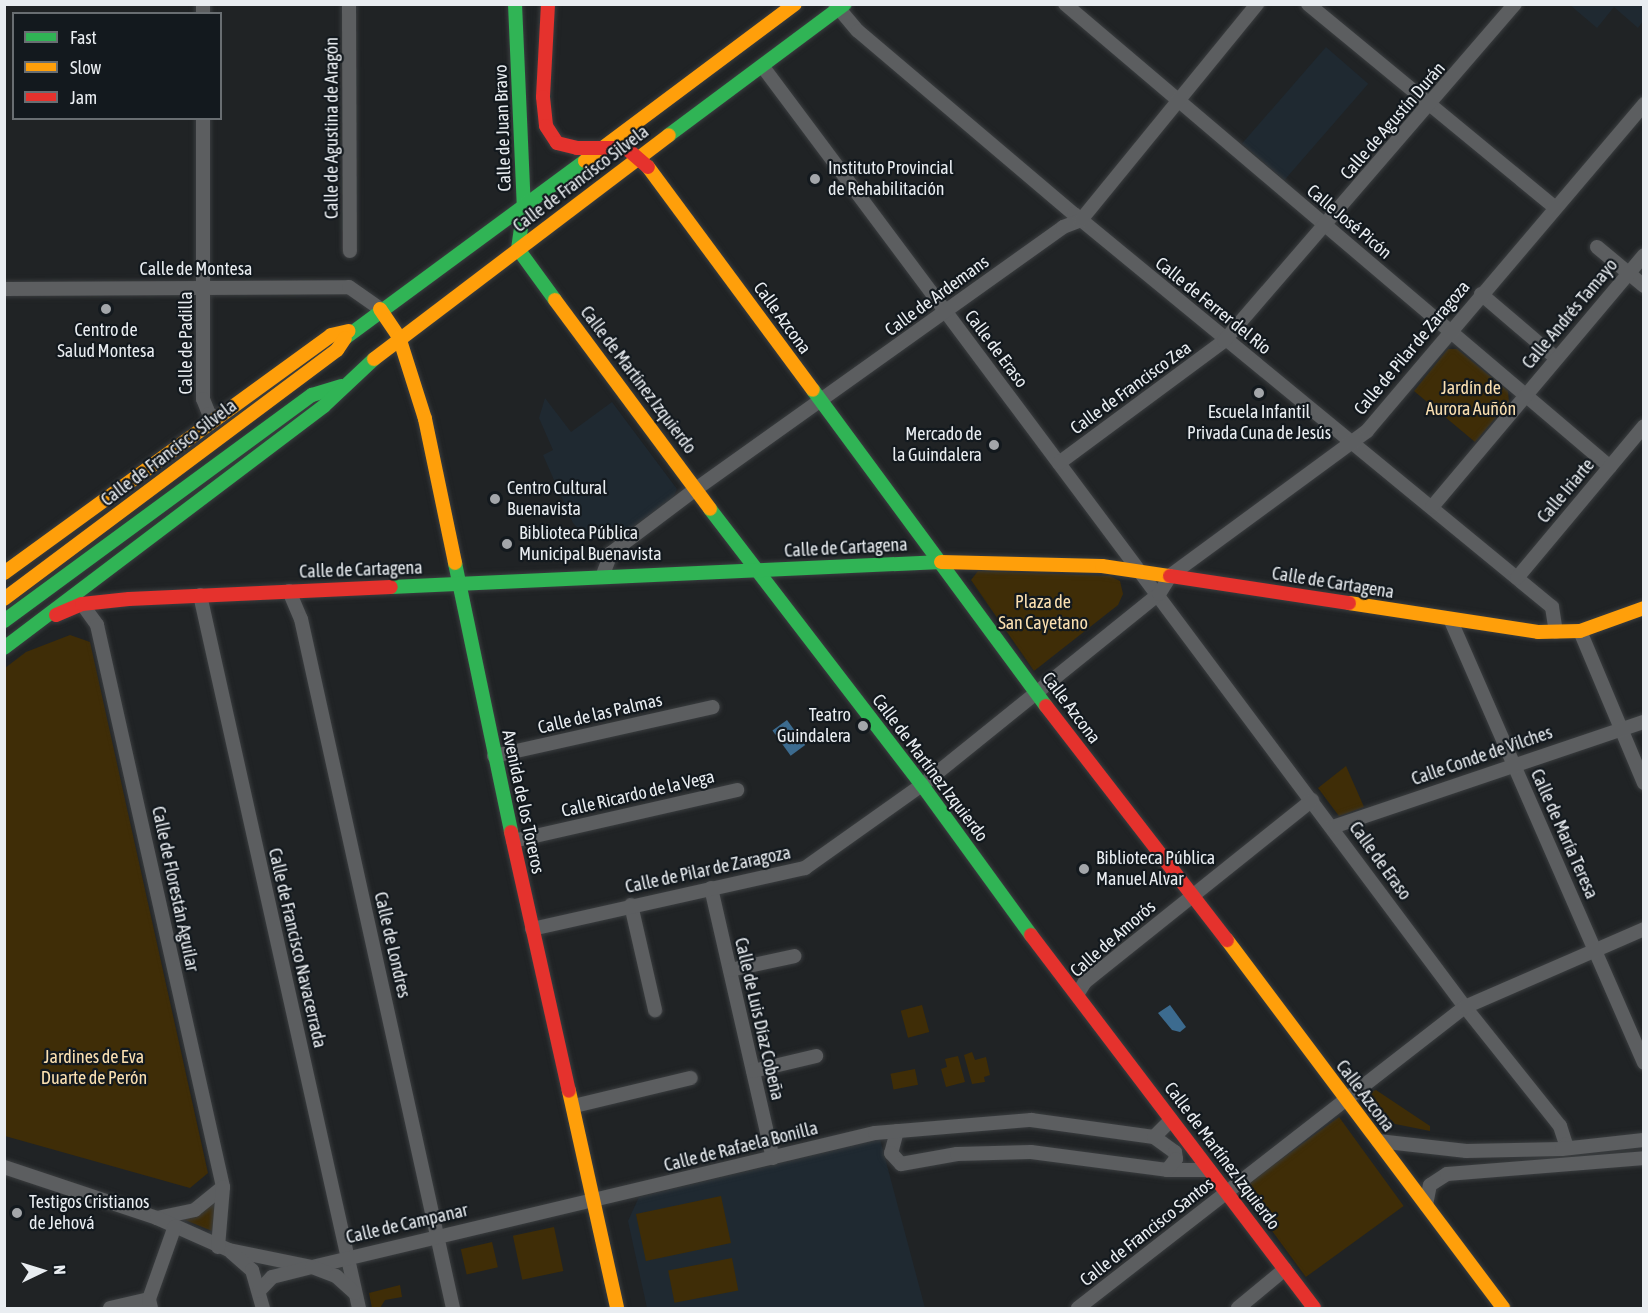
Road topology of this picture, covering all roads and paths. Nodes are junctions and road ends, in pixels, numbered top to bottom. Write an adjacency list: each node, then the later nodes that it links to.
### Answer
1 (350, 4): 25 (street, Calle de Agustina de Aragón)
2 (515, 4): 19 (street, Calle de Juan Bravo)
3 (534, 4): 12 (street)
4 (548, 4): 12 (street)
5 (795, 4): 17 (street, Calle de Francisco Silvela)
6 (1065, 4): 13 (street, Calle José Picón)
7 (1257, 4): 13 (street, Calle de Ardemans)
8 (1308, 4): 15 (street)
9 (1515, 4): 15 (street, Calle de Agustín Durán)
10 (840, 6): 11 (street, Calle de Francisco Silvela); 21 (street, Calle de Ferrer del Río)
11 (763, 67): 18 (street, Calle de Francisco Silvela); 33 (street, Calle de Eraso)
12 (543, 97): 17 (street)
13 (1177, 100): 21 (street, Calle de Ardemans); 22 (street, Calle José Picón)
14 (1644, 104): 20 (street, Calle de Pilar de Zaragoza)
15 (1432, 105): 20 (street); 22 (street, Calle de Agustín Durán)
16 (203, 120): 28 (street, Calle de Padilla)
17 (604, 148): 18 (street); 19 (street, Calle de Francisco Silvela)
18 (640, 156): 24 (street, Calle de Francisco Silvela); 41 (street, Calle Azcona)
19 (524, 207): 24 (street, Calle de Juan Bravo); 32 (street, Calle de Francisco Silvela)
20 (1554, 207): 31 (street, Calle de Pilar de Zaragoza)
21 (1081, 220): 33 (street, Calle de Ardemans); 37 (street, Calle de Ferrer del Río)
22 (1325, 226): 34 (street, Calle José Picón); 37 (street, Calle de Agustín Durán)
23 (1597, 247): 27 (street)
24 (518, 249): 36 (street, Calle de Francisco Silvela); 47 (street, Calle de Martínez Izquierdo)
25 (350, 252)
26 (1644, 255): 27 (street, Calle Andrés Tamayo)
27 (1628, 273): 29 (street); 38 (street, Calle Andrés Tamayo)
28 (203, 286): 30 (street, Calle de Montesa); 32 (street, Calle de Montesa); 42 (street, Calle de Padilla)
29 (1644, 286)
30 (4, 289)
31 (1481, 294): 34 (street, Calle de Pilar de Zaragoza); 38 (street)
32 (380, 309): 35 (street, Calle de Francisco Silvela); 36 (street, Avenida de los Toreros)
33 (945, 313): 41 (street, Calle de Ardemans); 45 (street, Calle de Eraso)
34 (1449, 330): 40 (street, Calle José Picón); 44 (street, Calle de Pilar de Zaragoza)
35 (350, 331): 42 (street, Calle de Francisco Silvela); 60 (street, Calle de Francisco Silvela)
36 (399, 337): 39 (street, Calle de Francisco Silvela); 56 (street, Avenida de los Toreros)
37 (1224, 341): 44 (street, Calle de Ferrer del Río); 45 (street, Calle de Francisco Zea)
38 (1556, 358): 40 (street, Calle Andrés Tamayo)
39 (342, 386): 63 (street, Calle de Francisco Silvela); 64 (street, Calle de Francisco Silvela)
40 (1525, 394): 46 (street, Calle José Picón); 48 (street, Calle Andrés Tamayo)
41 (821, 400): 47 (street, Calle de Ardemans); 49 (street, Calle Azcona)
42 (217, 418): 52 (street, Calle de Francisco Silvela)
43 (1644, 426): 46 (street, Calle Iriarte)
44 (1354, 443): 48 (street, Calle de Ferrer del Río); 53 (street, Calle de Pilar de Zaragoza)
45 (1059, 463): 51 (street, Calle de Eraso)
46 (1610, 467): 55 (street, Calle Iriarte)
47 (696, 489): 50 (street, Calle de Martínez Izquierdo); 54 (street, Calle de Ardemans)
48 (1432, 507): 55 (street, Calle de Ferrer del Río)
49 (941, 562): 50 (street, Calle de Cartagena); 51 (street, Calle de Cartagena); 69 (street, Calle Azcona)
50 (758, 570): 54 (street, Calle de Cartagena); 76 (street, Calle de Martínez Izquierdo)
51 (1139, 571): 53 (street, Calle de Cartagena); 58 (street, Calle de Eraso)
52 (4, 573)
53 (1171, 575): 58 (street); 65 (street, Calle de Cartagena)
54 (602, 577): 56 (street, Calle de Cartagena)
55 (1516, 578): 67 (street, Calle de Ferrer del Río)
56 (460, 584): 57 (street, Calle de Cartagena); 73 (street, Avenida de los Toreros)
57 (289, 591): 59 (street, Calle de Cartagena); 115 (street, Calle de Londres)
58 (1159, 594): 69 (street, Calle de Pilar de Zaragoza); 78 (street, Calle de Eraso)
59 (200, 595): 61 (street, Calle de Cartagena); 117 (street, Calle de Francisco Navacerrada)
60 (4, 599)
61 (82, 604): 63 (street, Calle de Cartagena); 109 (street, Calle de Florestán Aguilar)
62 (1644, 608): 66 (street, Calle de Cartagena)
63 (45, 620): 68 (street, Calle de Francisco Silvela)
64 (4, 621)
65 (1451, 621): 67 (street, Calle de Cartagena); 74 (street, Calle de María Teresa)
66 (1580, 631): 67 (street, Calle de Cartagena); 72 (street)
67 (1556, 632)
68 (4, 648)
69 (1035, 692): 76 (street, Calle de Pilar de Zaragoza); 82 (street, Calle Azcona)
70 (713, 706): 73 (street, Calle de las Palmas)
71 (1644, 722): 72 (street, Calle Conde de Vilches)
72 (1619, 729): 74 (street, Calle Conde de Vilches); 75 (street)
73 (494, 756): 80 (street, Avenida de los Toreros)
74 (1513, 765): 79 (street, Calle Conde de Vilches); 86 (street, Calle de María Teresa)
75 (1644, 783)
76 (922, 785): 81 (street, Calle de Pilar de Zaragoza); 89 (street, Calle de Martínez Izquierdo)
77 (737, 790): 80 (street, Calle Ricardo de la Vega)
78 (1312, 800): 79 (street, Calle de Eraso); 82 (street, Calle de Amorós)
79 (1333, 827): 90 (street, Calle de Eraso)
80 (513, 841): 84 (street, Avenida de los Toreros)
81 (711, 888): 83 (street, Calle de Pilar de Zaragoza); 88 (street, Calle de Luis Díaz Cobeña)
82 (1193, 895): 89 (street, Calle de Amorós); 96 (street, Calle Azcona)
83 (631, 904): 84 (street, Calle de Pilar de Zaragoza); 91 (street)
84 (532, 929): 97 (street, Avenida de los Toreros)
85 (1644, 929): 86 (street, Calle de Francisco Santos)
86 (1596, 951): 90 (street, Calle de Francisco Santos); 93 (street, Calle de María Teresa)
87 (795, 956): 88 (street)
88 (730, 970): 94 (street, Calle de Luis Díaz Cobeña)
89 (1078, 993): 98 (street, Calle de Martínez Izquierdo)
90 (1465, 1007): 96 (street, Calle de Francisco Santos); 103 (street, Calle de Eraso)
91 (655, 1010)
92 (816, 1056): 94 (street)
93 (1644, 1063)
94 (753, 1071): 104 (street, Calle de Luis Díaz Cobeña)
95 (691, 1078): 97 (street)
96 (1345, 1101): 102 (street, Calle Azcona); 110 (street, Calle de Francisco Santos)
97 (574, 1106): 111 (street, Avenida de los Toreros)
98 (1171, 1120): 100 (street); 108 (street, Calle de Martínez Izquierdo)
99 (897, 1131): 100 (street, Calle de Rafaela Bonilla); 104 (street, Calle de Rafaela Bonilla); 107 (street)
100 (1154, 1137): 107 (street)
101 (1644, 1140): 103 (street)
102 (1376, 1141): 103 (street); 112 (street, Calle Azcona)
103 (1562, 1149)
104 (773, 1158): 111 (street, Calle de Rafaela Bonilla)
105 (1644, 1158): 112 (street)
106 (4, 1167): 113 (street)
107 (1167, 1170): 108 (street)
108 (1209, 1170): 110 (street, Calle de Martínez Izquierdo)
109 (223, 1187): 113 (street); 116 (street, Calle de Florestán Aguilar)
110 (1227, 1192): 119 (street, Calle de Martínez Izquierdo); 127 (street, Calle de Francisco Santos)
111 (593, 1199): 115 (street, Calle de Campanar); 126 (street, Avenida de los Toreros)
112 (1426, 1205): 130 (street, Calle Azcona)
113 (157, 1218): 114 (street)
114 (175, 1226): 116 (street); 122 (street)
115 (436, 1236): 117 (street, Calle de Campanar); 125 (street, Calle de Londres)
116 (224, 1249): 118 (street, Calle de Campanar); 120 (street)
117 (348, 1256): 118 (street, Calle de Campanar); 121 (street, Calle de Francisco Navacerrada)
118 (312, 1267): 120 (street); 121 (street)
119 (1285, 1269): 128 (street); 129 (street, Calle de Martínez Izquierdo)
120 (259, 1291): 124 (street)
121 (357, 1302)
122 (150, 1304): 123 (street)
123 (110, 1308)
124 (263, 1308)
125 (453, 1308)
126 (618, 1308)
127 (1078, 1308)
128 (1238, 1308)
129 (1314, 1308)
130 (1503, 1308)

